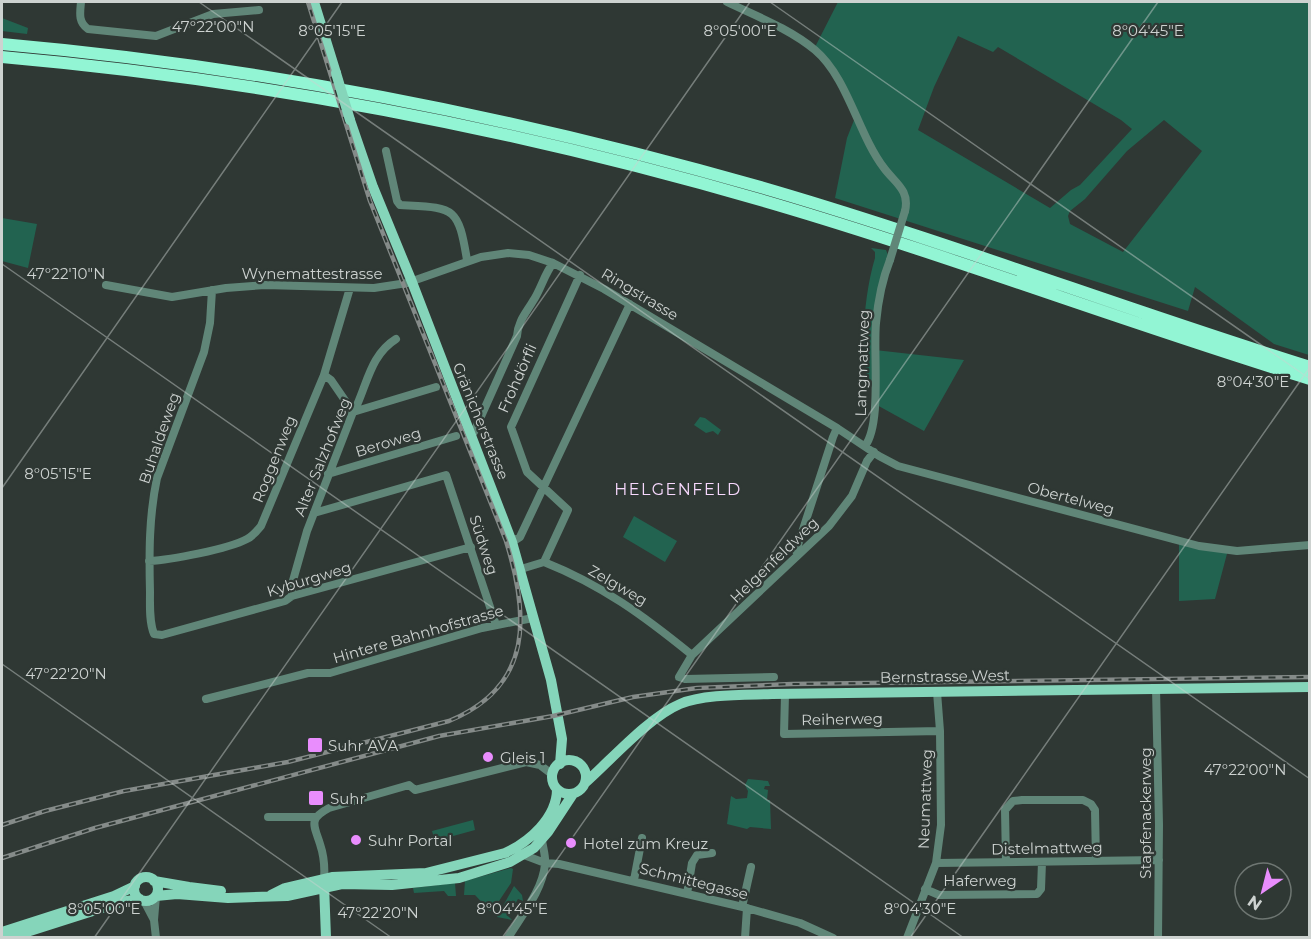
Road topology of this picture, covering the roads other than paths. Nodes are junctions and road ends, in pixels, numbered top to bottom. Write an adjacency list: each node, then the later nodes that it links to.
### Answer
1 (81, 2): 4 (street)
2 (314, 2): 11 (main road, Gränicherstrasse, bridge)
3 (727, 2): 25 (street, Langmattweg, bridge)
4 (259, 10)
5 (2, 44): 17 (highway)
6 (2, 57): 19 (highway)
7 (386, 151): 8 (street)
8 (467, 260): 9 (street, Ringstrasse); 11 (street, Ringstrasse)
9 (553, 263): 10 (street, Ringstrasse); 23 (street)
10 (580, 275): 15 (street, Ringstrasse); 28 (street, Frohdörfli)
11 (412, 282): 13 (street, Wynemattestrasse); 23 (main road, Gränicherstrasse)
12 (105, 285): 14 (street, Wynemattestrasse)
13 (350, 288): 14 (street, Wynemattestrasse); 18 (street, Roggenweg)
14 (212, 290): 34 (street, Buhaldeweg)
15 (630, 304): 22 (street, Ringstrasse); 28 (street)
16 (396, 339): 21 (street, Alter Salzhofweg)
17 (1310, 366)
18 (324, 375): 21 (street); 34 (street, Roggenweg)
19 (1310, 379)
20 (436, 387): 21 (street)
21 (353, 412): 27 (street, Alter Salzhofweg)
22 (837, 428): 25 (street, Obertelweg); 33 (street)
23 (470, 435): 30 (main road, Gränicherstrasse)
24 (456, 436): 27 (street, Beroweg)
25 (865, 446): 26 (street, Obertelweg)
26 (874, 452): 31 (street, Obertelweg); 33 (street, Helgenfeldweg)
27 (328, 474): 29 (street, Alter Salzhofweg)
28 (544, 489): 30 (street); 35 (street, Frohdörfli)
29 (314, 513): 32 (street, Südweg); 37 (street, Alter Salzhofweg)
30 (512, 542): 36 (main road, Gränicherstrasse)
31 (1310, 545)
32 (471, 547): 37 (street, Kyburgweg); 39 (street, Südweg)
33 (798, 555): 41 (street, Helgenfeldweg)
34 (149, 561): 40 (street, Buhaldeweg)
35 (544, 562): 36 (street); 41 (street, Zelgweg)
36 (521, 569): 38 (main road, Gränicherstrasse)
37 (292, 596): 40 (street, Kyburgweg)
38 (533, 618): 39 (street, Hintere Bahnhofstrasse); 49 (main road, Gränicherstrasse)
39 (496, 625): 47 (street, Hintere Bahnhofstrasse)
40 (154, 634)
41 (692, 655): 42 (street, Helgenfeldweg)
42 (774, 677)
43 (1310, 687): 44 (main road, Bernstrasse West)
44 (1156, 688): 45 (main road, Bernstrasse West); 64 (street, Stapfenackerweg)
45 (937, 692): 46 (main road, Bernstrasse West); 48 (street, Neumattweg)
46 (785, 694): 48 (street, Reiherweg); 52 (main road, Bernstrasse West)
47 (206, 699)
48 (940, 731): 65 (street, Neumattweg)
49 (562, 739): 50 (main road, Gränicherstrasse); 51 (main road, Gränicherstrasse)
50 (560, 764): 51 (main road); 53 (main road)
51 (579, 764): 52 (main road); 54 (main road)
52 (604, 765): 54 (main road, Bernstrasse West)
53 (553, 775): 55 (main road); 58 (street)
54 (585, 783): 56 (main road)
55 (557, 789): 56 (main road); 72 (main road)
56 (573, 794): 60 (main road)
57 (268, 817): 58 (street)
58 (315, 817): 72 (street)
59 (642, 838): 70 (street)
60 (542, 840): 62 (main road); 68 (street)
61 (712, 853): 75 (street)
62 (524, 855): 68 (street, Schmittegasse); 72 (main road)
63 (1096, 861): 64 (street, Distelmattweg); 66 (street); 67 (street, Distelmattweg)
64 (1159, 861): 90 (street, Stapfenackerweg)
65 (936, 862): 66 (street, Distelmattweg); 74 (street, Neumattweg)
66 (1006, 862): 67 (street, Distelmattweg)
67 (1042, 862): 74 (street, Haferweg)
68 (545, 863): 70 (street, Schmittegasse); 86 (street)
69 (751, 867): 79 (street)
70 (633, 880): 75 (street, Schmittegasse)
71 (154, 881): 73 (main road); 76 (main road); 77 (main road)
72 (324, 884): 77 (main road); 85 (main road)
73 (135, 886): 78 (main road); 81 (main road)
74 (925, 890): 89 (street, Neumattweg)
75 (687, 894): 79 (street, Schmittegasse)
76 (156, 896): 77 (main road); 78 (main road); 80 (street)
77 (248, 896)
78 (142, 900): 80 (street); 83 (main road)
79 (745, 908): 82 (street, Schmittegasse); 87 (street)
80 (154, 920): 84 (street)
81 (2, 932)
82 (821, 935): 88 (street, Schmittegasse)
83 (8, 938)
84 (156, 938)
85 (326, 938)
86 (508, 938)
87 (745, 938)
88 (833, 938)
89 (907, 938)
90 (1158, 938)

